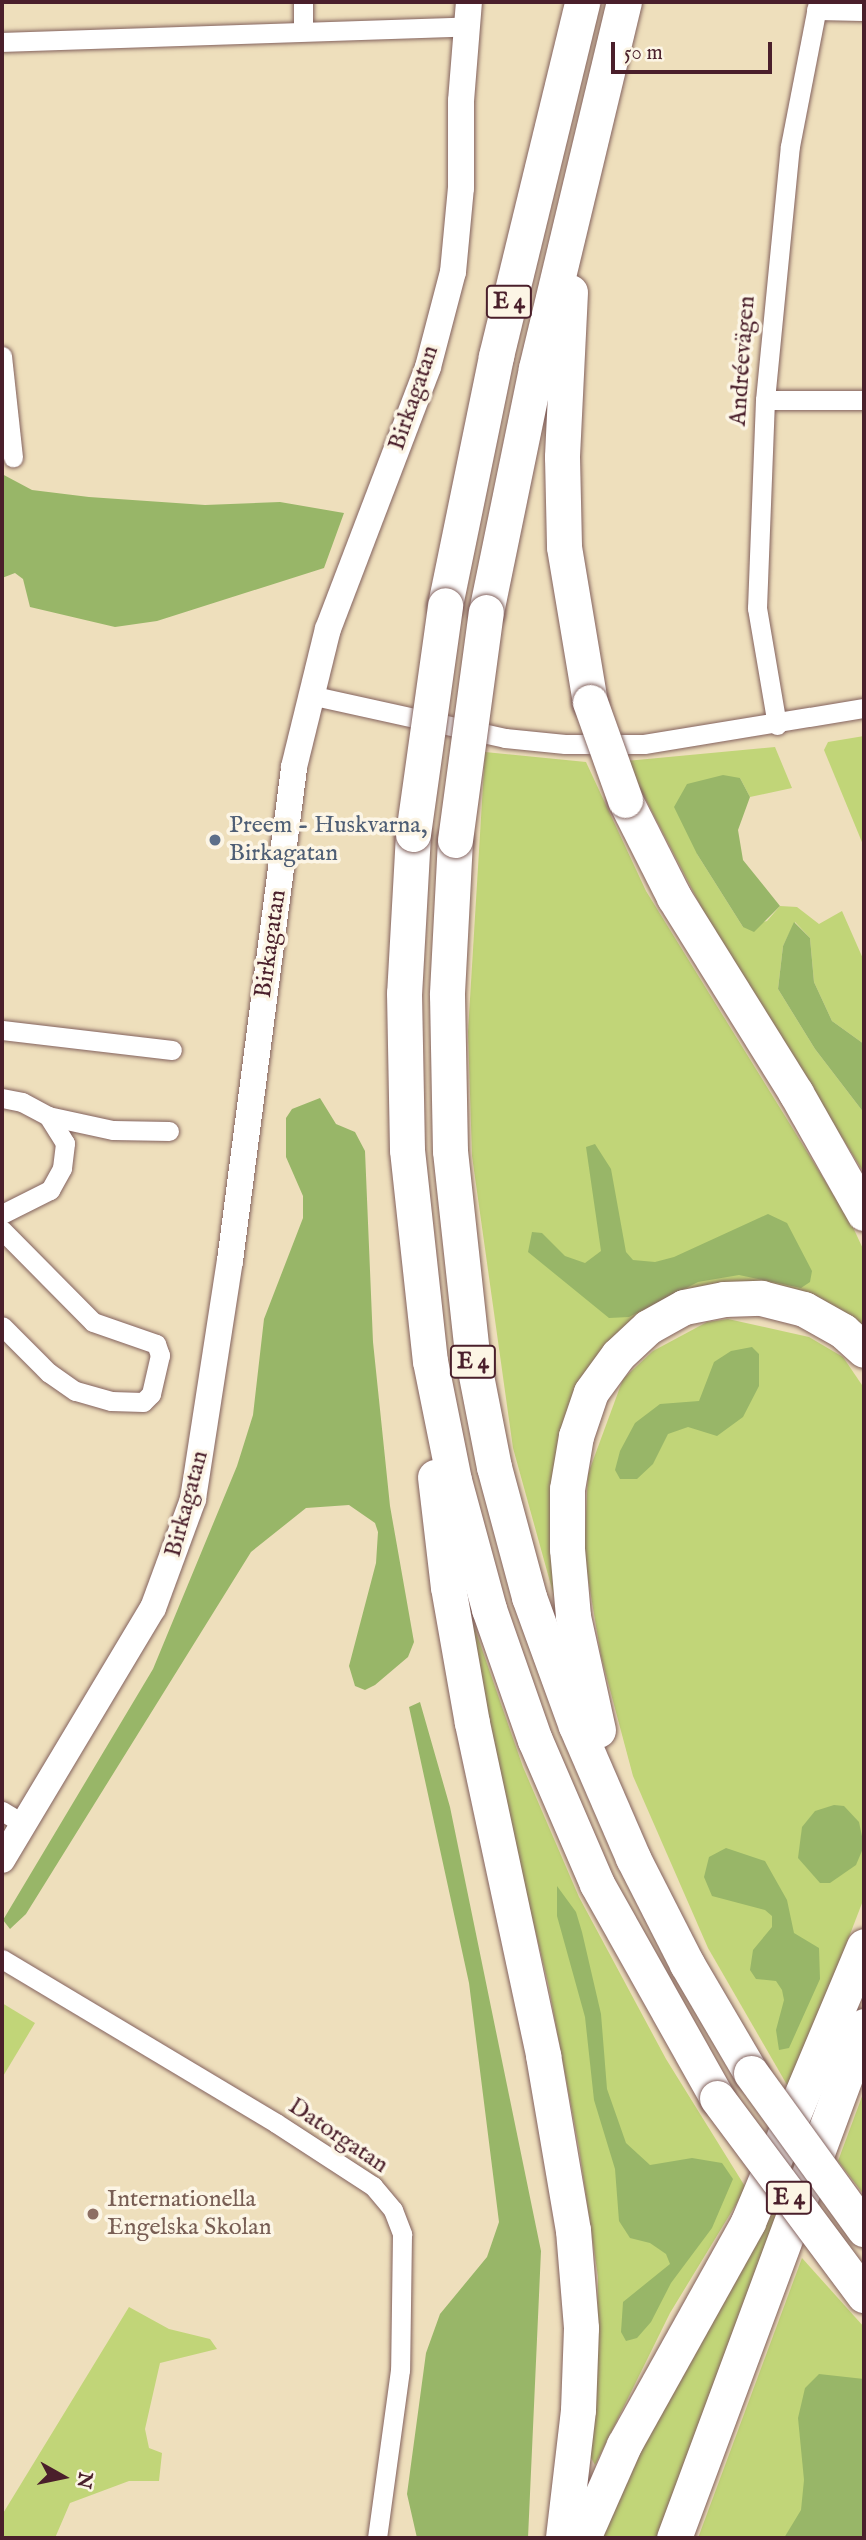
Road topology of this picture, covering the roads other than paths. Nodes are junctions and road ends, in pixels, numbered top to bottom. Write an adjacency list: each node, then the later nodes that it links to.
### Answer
1 (303, 2): 7 (street)
2 (582, 2): 27 (highway, E 4, bridge)
3 (624, 2): 9 (highway, E 4)
4 (817, 6): 5 (street); 11 (street, Andréevägen)
5 (864, 11)
6 (466, 15): 7 (street); 14 (street, Birkagatan)
7 (303, 31): 8 (street)
8 (2, 42)
9 (600, 95): 23 (highway, bridge); 29 (highway, E 4, bridge)
10 (2, 356): 13 (street)
11 (765, 400): 12 (street); 16 (street, Andréevägen)
12 (864, 400)
13 (13, 457)
14 (310, 695): 16 (street); 28 (street, Birkagatan)
15 (864, 708): 16 (street)
16 (777, 725)
17 (2, 1030): 18 (street)
18 (172, 1050)
19 (2, 1098): 20 (street)
20 (48, 1116): 21 (street); 22 (street)
21 (169, 1131)
22 (2, 1213)
23 (864, 1213)
24 (2, 1230): 25 (street)
25 (2, 1326)
26 (864, 1350): 29 (highway)
27 (430, 1361): 35 (highway, E 4, bridge); 37 (highway)
28 (13, 1817): 30 (street, Birkagatan)
29 (633, 1858): 34 (highway, E 4, bridge)
30 (2, 1860)
31 (864, 1946): 38 (highway)
32 (2, 1959): 36 (street, Datorgatan)
33 (864, 2026): 39 (highway)
34 (864, 2229)
35 (864, 2295)
36 (377, 2538)
37 (563, 2538)
38 (583, 2538)
39 (674, 2538)

